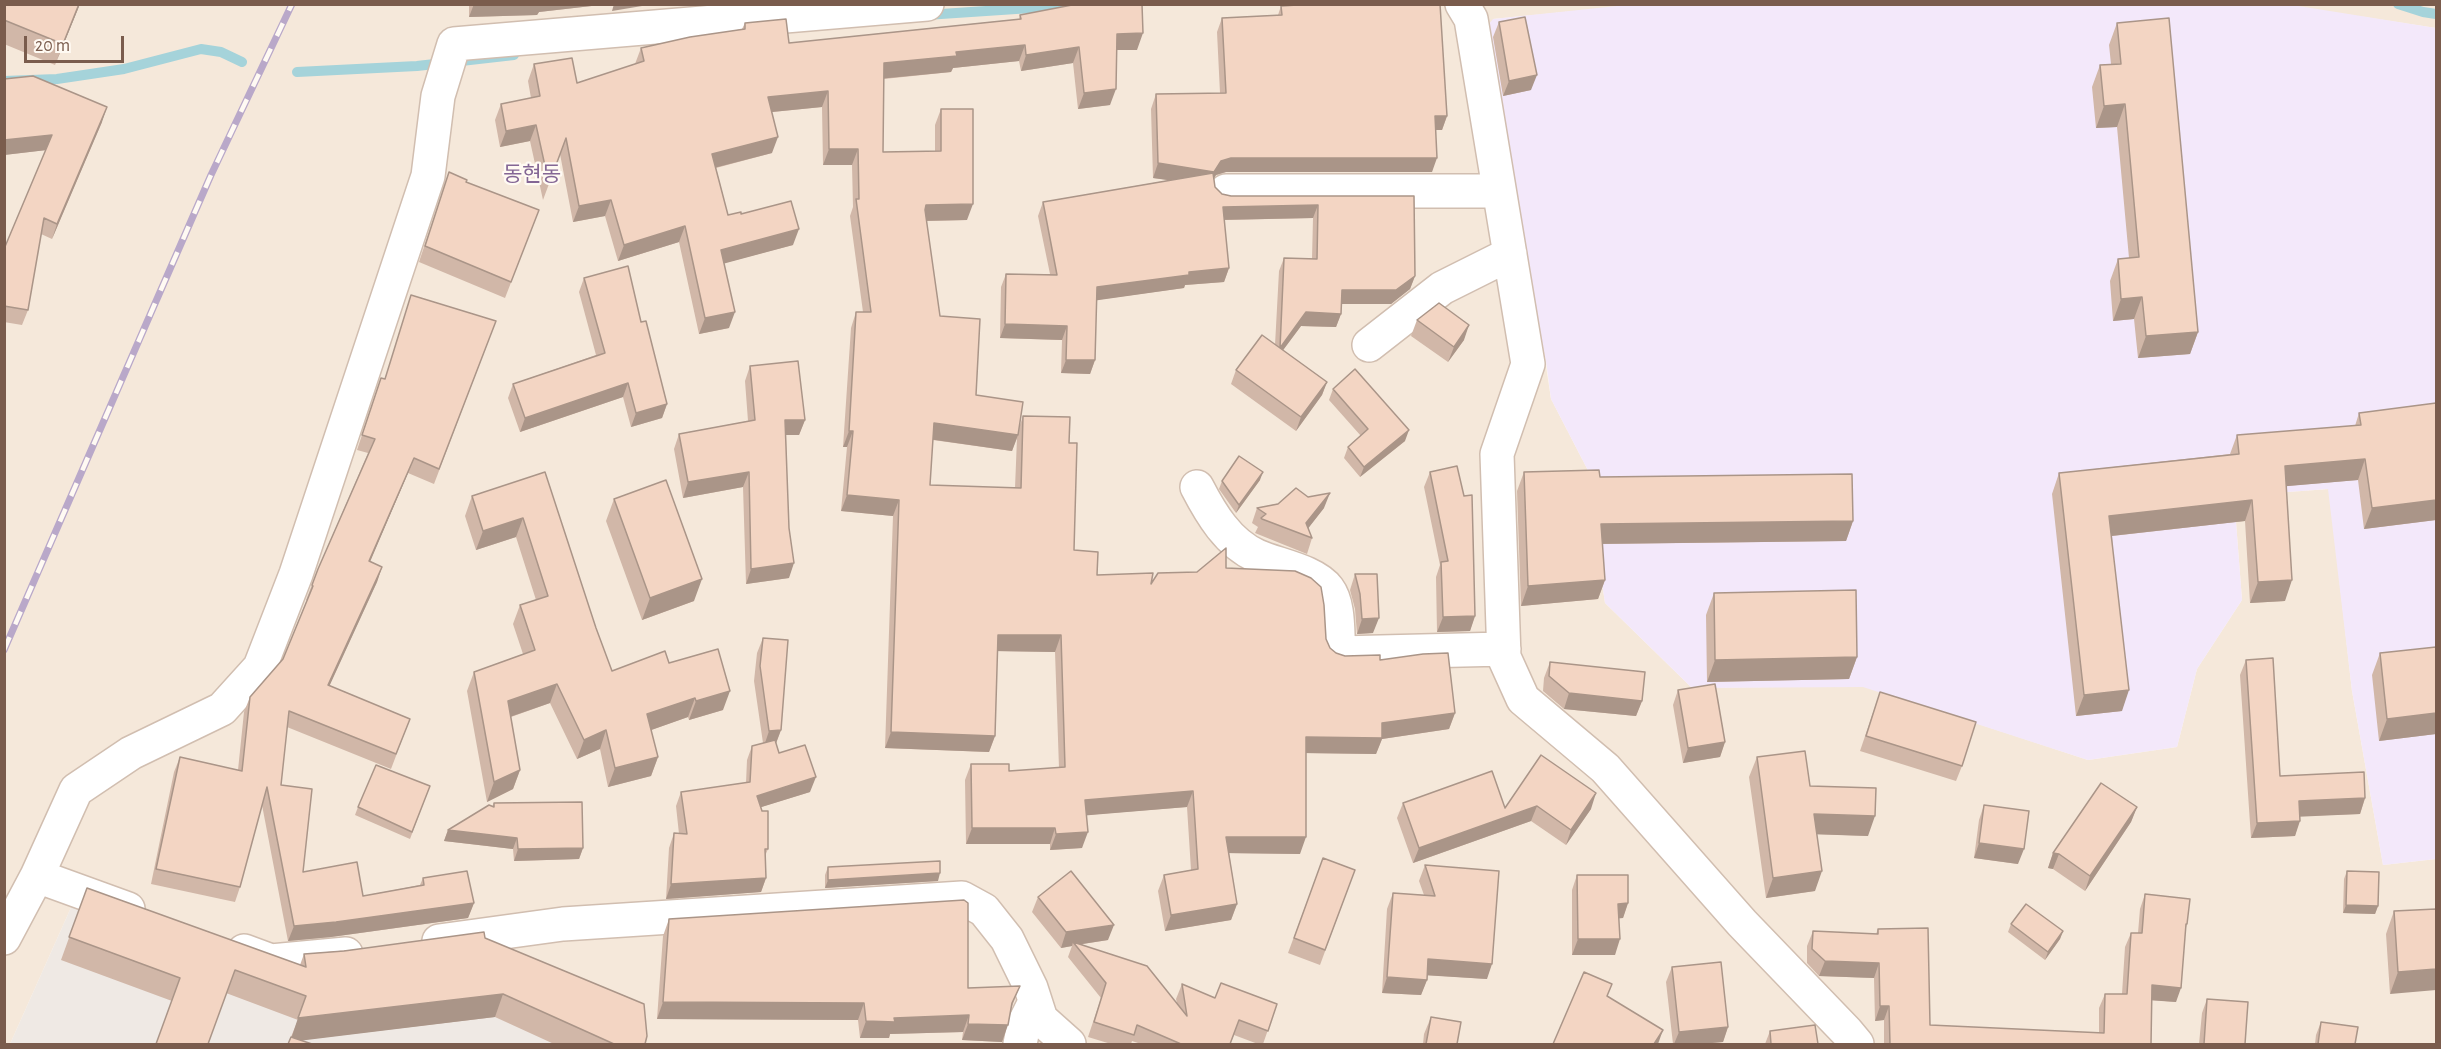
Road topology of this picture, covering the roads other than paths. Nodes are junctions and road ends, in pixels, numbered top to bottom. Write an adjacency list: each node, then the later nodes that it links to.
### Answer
1 (927, 4): 2 (street)
2 (918, 5): 10 (street)
3 (1466, 12): 5 (street)
4 (1226, 191): 5 (street)
5 (1499, 191): 6 (street)
6 (1510, 254): 7 (street); 9 (street)
7 (1369, 345)
8 (1197, 488): 9 (street)
9 (1504, 649): 19 (street)
10 (37, 876): 11 (street); 12 (street)
11 (160, 920)
12 (4, 938)
13 (216, 941): 15 (street)
14 (413, 945): 16 (street)
15 (379, 950)
16 (1035, 1002): 17 (street); 18 (street)
17 (1020, 1044)
18 (1069, 1044)
19 (1857, 1044)

